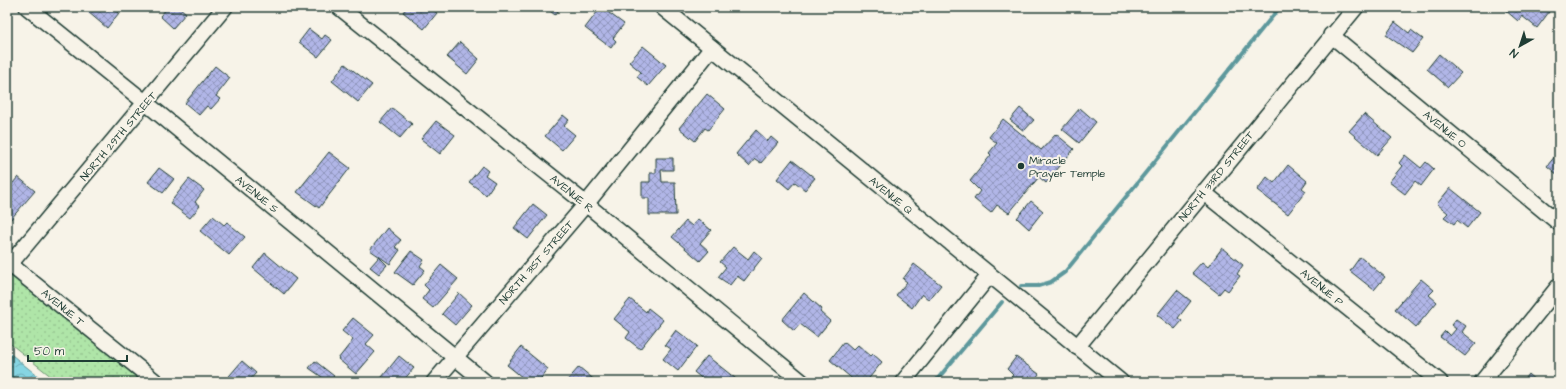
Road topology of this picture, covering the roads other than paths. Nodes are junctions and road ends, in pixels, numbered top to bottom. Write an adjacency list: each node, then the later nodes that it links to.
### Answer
1 (27, 7): 8 (street, AVENUE S)
2 (225, 7): 8 (street, NORTH 29TH STREET)
3 (339, 7): 10 (street, AVENUE R)
4 (662, 7): 7 (street, AVENUE Q)
5 (1356, 7): 6 (street, NORTH 33RD STREET)
6 (1331, 35): 9 (street, NORTH 33RD STREET); 11 (street, AVENUE O)
7 (712, 48): 10 (street, NORTH 31ST STREET); 13 (street, AVENUE Q)
8 (146, 103): 12 (street, NORTH 29TH STREET); 16 (street, AVENUE S)
9 (1203, 192): 15 (street, NORTH 33RD STREET); 23 (street, AVENUE P)
10 (586, 204): 16 (street, NORTH 31ST STREET); 20 (street, AVENUE R)
11 (1559, 223)
12 (8, 263): 17 (street, AVENUE T)
13 (989, 276): 15 (street, AVENUE Q); 21 (street)
14 (1559, 286): 24 (street)
15 (1077, 347): 22 (street, AVENUE Q)
16 (455, 357): 18 (street, NORTH 31ST STREET); 19 (street, AVENUE S)
17 (156, 382)
18 (434, 382)
19 (485, 382)
20 (802, 382)
21 (903, 382)
22 (1122, 382)
23 (1440, 382)
24 (1482, 382)

